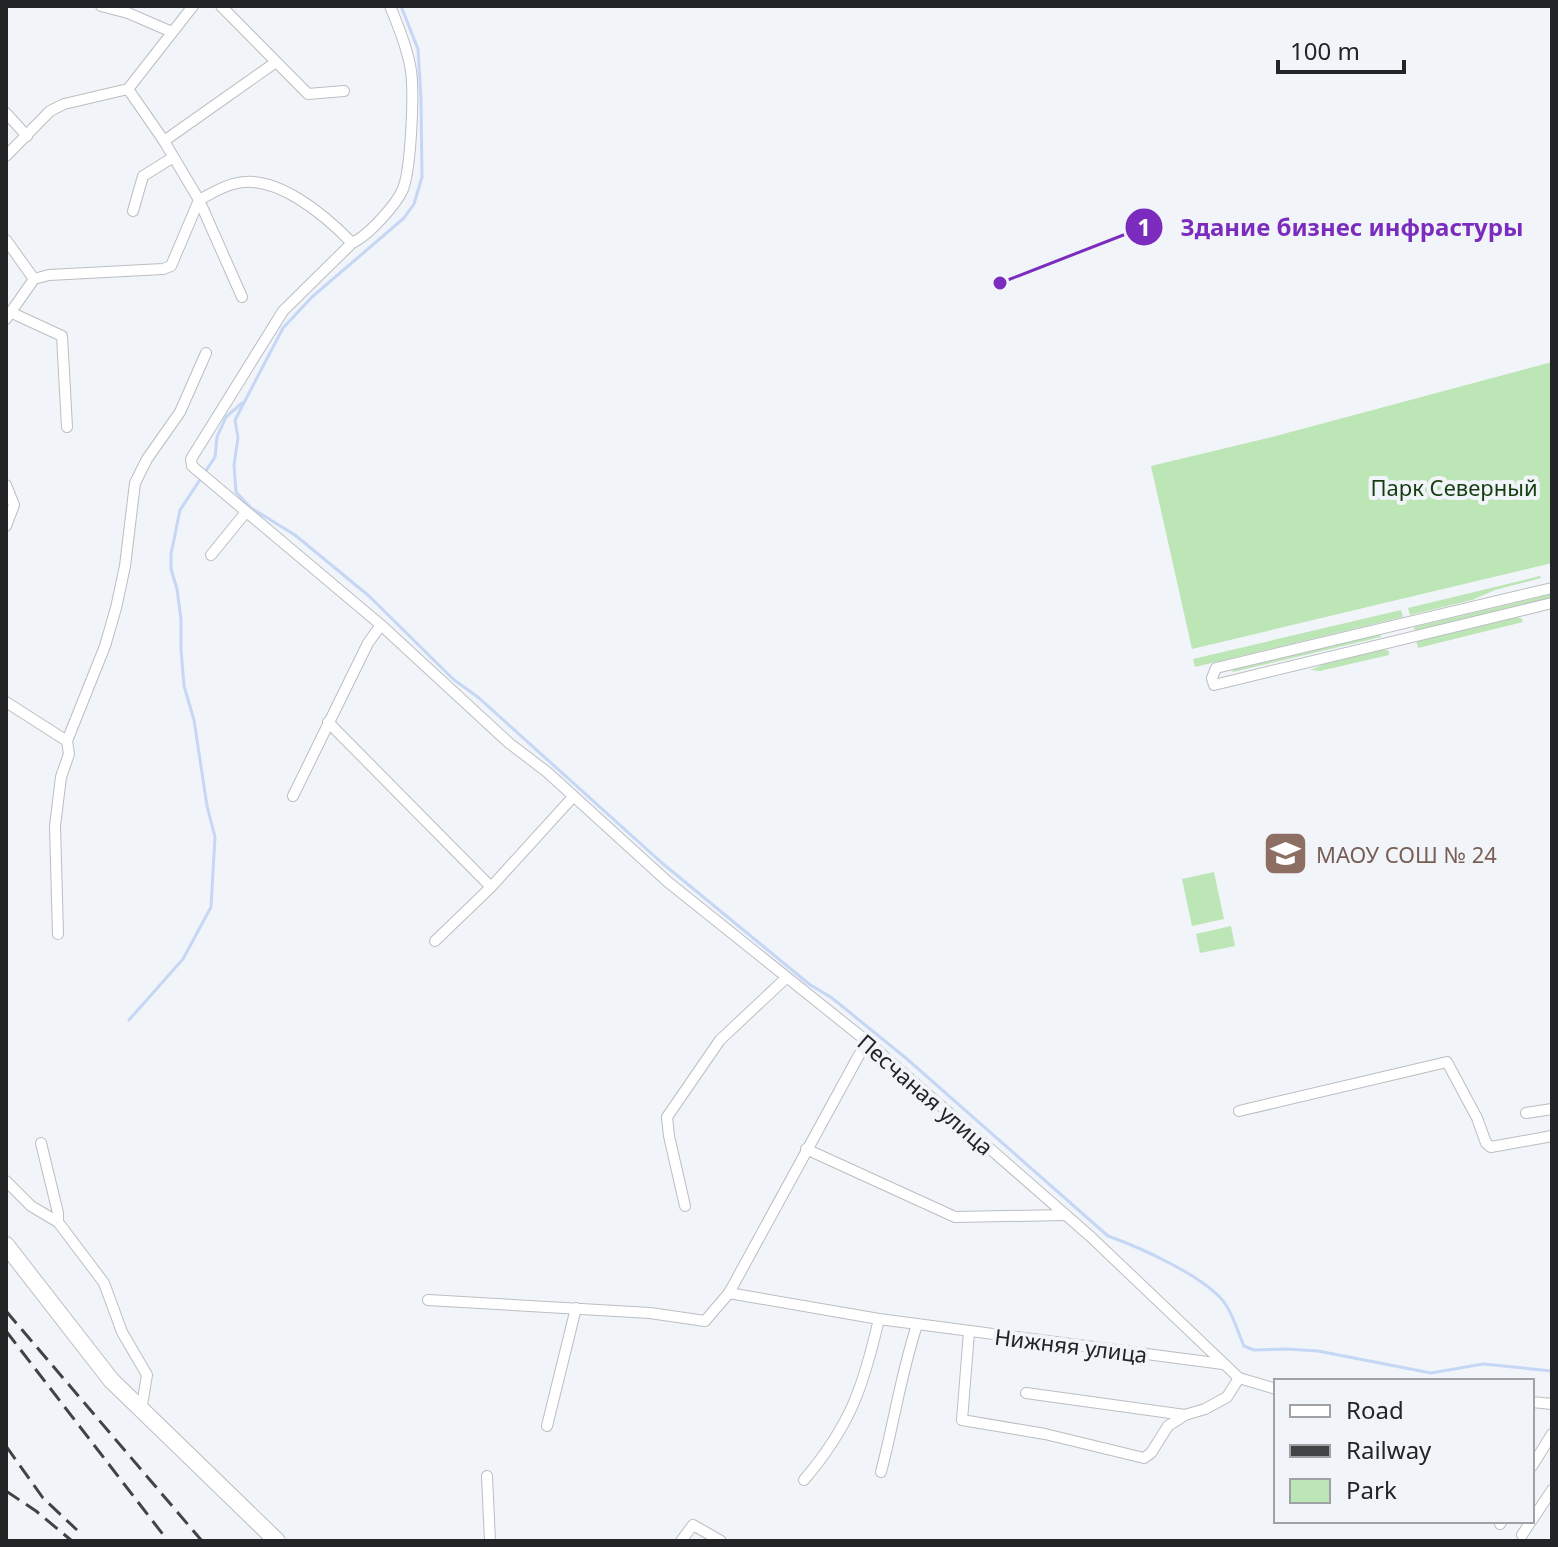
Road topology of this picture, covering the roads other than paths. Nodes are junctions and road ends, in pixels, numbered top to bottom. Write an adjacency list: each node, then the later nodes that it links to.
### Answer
1 (101, 6): 5 (street)
2 (193, 6): 5 (street)
3 (221, 6): 6 (street)
4 (390, 6): 17 (street, Песчаная улица)
5 (172, 32): 7 (street)
6 (276, 62): 8 (street); 11 (street)
7 (128, 89): 10 (street); 11 (street)
8 (344, 91)
9 (6, 113): 10 (street)
10 (27, 136): 12 (street)
11 (164, 141): 13 (street)
12 (6, 156)
13 (172, 158): 14 (street); 15 (street)
14 (199, 200): 17 (street); 18 (street); 19 (street)
15 (133, 211)
16 (6, 240): 18 (street)
17 (352, 243): 24 (street, Песчаная улица)
18 (34, 279): 20 (street)
19 (242, 297)
20 (8, 315): 22 (street)
21 (206, 353): 34 (street)
22 (67, 427)
23 (6, 485): 25 (street)
24 (246, 512): 26 (street); 29 (street, Песчаная улица)
25 (6, 526)
26 (211, 555)
27 (1552, 588): 30 (street)
28 (1552, 603): 31 (street)
29 (381, 625): 33 (street); 36 (street, Песчаная улица)
30 (1391, 626): 31 (street); 31 (street)
31 (1395, 640)
32 (6, 702): 34 (street)
33 (328, 722): 35 (street); 37 (street)
34 (67, 741): 38 (street)
35 (293, 796)
36 (572, 798): 37 (street); 40 (street, Песчаная улица)
37 (491, 887): 39 (street)
38 (58, 934)
39 (435, 941)
40 (786, 978): 41 (street, Песчаная улица); 49 (street)
41 (869, 1043): 47 (street); 50 (street, Песчаная улица)
42 (1552, 1109): 44 (street)
43 (1239, 1111): 45 (street)
44 (1526, 1113)
45 (1552, 1136)
46 (41, 1143): 51 (street)
47 (806, 1149): 50 (street); 53 (street)
48 (6, 1181): 51 (street)
49 (685, 1206)
50 (1066, 1215): 59 (street, Песчаная улица)
51 (58, 1222): 63 (street)
52 (6, 1245): 63 (main road)
53 (729, 1293): 55 (street); 56 (street, Нижняя улица)
54 (428, 1300): 55 (street)
55 (576, 1308): 65 (street)
56 (879, 1319): 57 (street, Нижняя улица); 70 (street)
57 (917, 1325): 58 (street, Нижняя улица); 68 (street)
58 (969, 1332): 59 (street, Нижняя улица); 64 (street)
59 (1226, 1365): 60 (street, Песчаная улица)
60 (1239, 1378): 61 (street, Песчаная улица); 64 (street)
61 (1274, 1388)
62 (1026, 1393): 64 (street)
63 (141, 1411): 75 (main road)
64 (1185, 1415)
65 (547, 1426)
66 (1552, 1434): 67 (street)
67 (1534, 1463)
68 (881, 1472)
69 (487, 1476): 76 (street)
70 (804, 1480)
71 (1552, 1490): 72 (street)
72 (1534, 1518)
73 (1531, 1523): 74 (street)
74 (1522, 1535)
75 (277, 1541)
76 (490, 1541)
77 (681, 1541): 78 (street)
78 (721, 1541)

